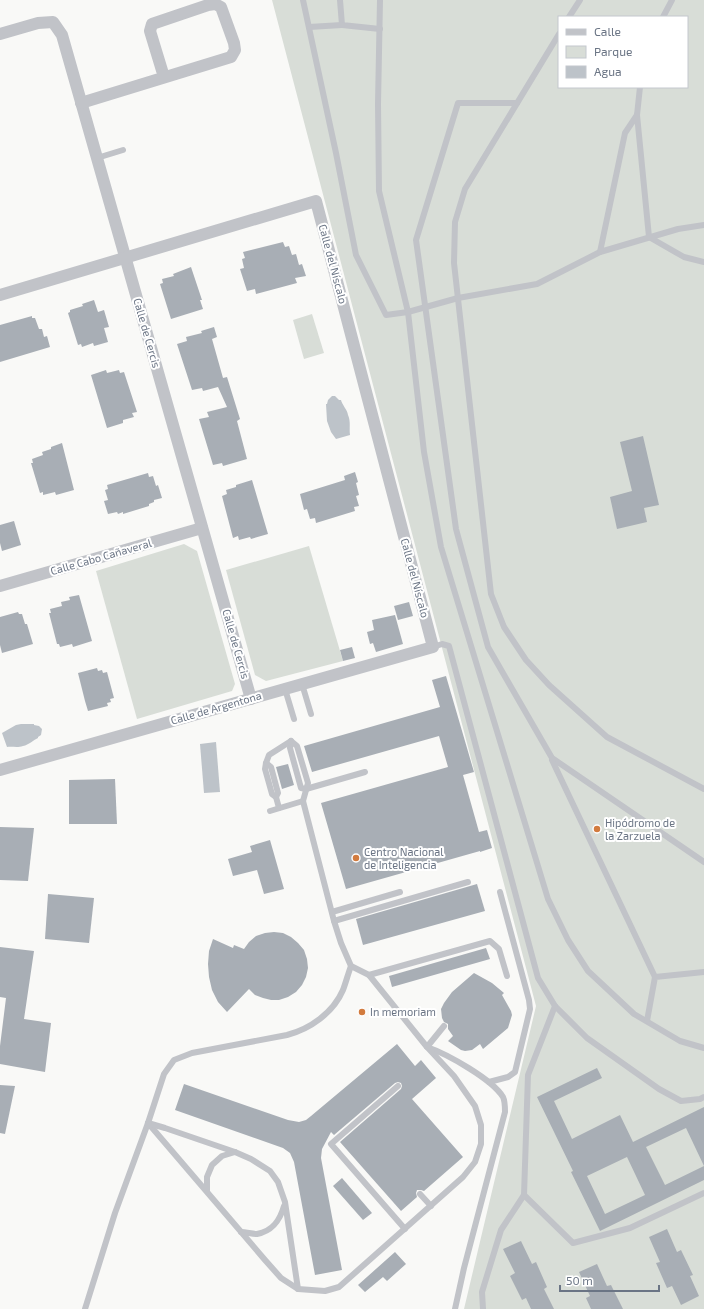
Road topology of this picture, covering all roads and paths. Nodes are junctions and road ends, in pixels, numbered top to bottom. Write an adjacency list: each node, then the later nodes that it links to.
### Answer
1 (303, 0): 9 (lane)
2 (340, 0): 8 (lane)
3 (380, 0): 10 (lane)
4 (580, 0): 6 (lane)
5 (672, 0): 7 (lane)
6 (570, 16)
7 (664, 16)
8 (342, 25): 9 (lane); 10 (lane)
9 (309, 27): 28 (lane)
10 (380, 29): 28 (lane)
11 (0, 34): 15 (street, Calle de Cercis)
12 (558, 36): 16 (lane)
13 (164, 77): 13 (street); 15 (street)
14 (640, 88): 17 (lane)
15 (81, 103): 19 (street, Calle de Cercis)
16 (517, 103): 26 (lane); 27 (lane)
17 (637, 115): 21 (lane); 22 (lane)
18 (123, 150): 19 (lane)
19 (97, 158): 23 (street, Calle de Cercis)
20 (704, 225): 21 (lane)
21 (649, 237): 22 (lane); 24 (lane)
22 (600, 252): 26 (lane)
23 (125, 258): 25 (street, Calle del Níscalo); 29 (street, Calle de Cercis); 31 (street, Calle del Níscalo)
24 (704, 262)
25 (0, 295)
26 (458, 298): 27 (lane); 41 (lane)
27 (425, 307): 28 (lane); 37 (lane)
28 (408, 312): 57 (lane)
29 (202, 528): 30 (street, Calle Cabo Cañaveral); 34 (street, Calle de Cercis)
30 (0, 586)
31 (433, 647): 32 (street, Calle de Argentona); 56 (lane)
32 (302, 684): 33 (street, Calle de Argentona); 35 (lane)
33 (285, 689): 34 (street, Calle de Argentona); 36 (lane)
34 (251, 698): 38 (street, Calle de Argentona)
35 (311, 714)
36 (294, 719)
37 (552, 758): 45 (lane); 55 (lane)
38 (0, 770)
39 (365, 772): 40 (lane)
40 (306, 789): 42 (lane); 43 (lane)
41 (704, 789)
42 (303, 801): 43 (lane); 49 (lane)
43 (279, 808): 44 (lane)
44 (270, 811)
45 (704, 862)
46 (468, 882): 50 (lane)
47 (400, 892): 49 (lane)
48 (500, 892): 61 (lane)
49 (332, 912): 50 (lane)
50 (334, 921): 51 (lane)
51 (351, 966): 53 (lane); 64 (lane)
52 (704, 972): 55 (lane)
53 (369, 975): 54 (lane); 59 (lane)
54 (507, 976)
55 (654, 977): 57 (lane)
56 (555, 1006): 63 (lane); 69 (lane)
57 (647, 1021): 60 (lane)
58 (444, 1026): 59 (lane)
59 (427, 1047): 61 (lane); 71 (lane)
60 (704, 1048)
61 (489, 1082): 76 (lane)
62 (398, 1086): 72 (lane)
63 (704, 1097)
64 (148, 1123): 65 (lane); 66 (lane); 75 (lane)
65 (235, 1152): 66 (lane); 70 (lane)
66 (207, 1190): 73 (lane)
67 (704, 1193): 69 (lane)
68 (420, 1194): 71 (lane)
69 (524, 1195): 77 (lane)
70 (284, 1202): 73 (lane); 74 (lane)
71 (431, 1206): 72 (lane)
72 (405, 1228): 74 (lane)
73 (241, 1232): 74 (lane)
74 (298, 1289)
75 (86, 1309)
76 (455, 1309)
77 (483, 1309)

